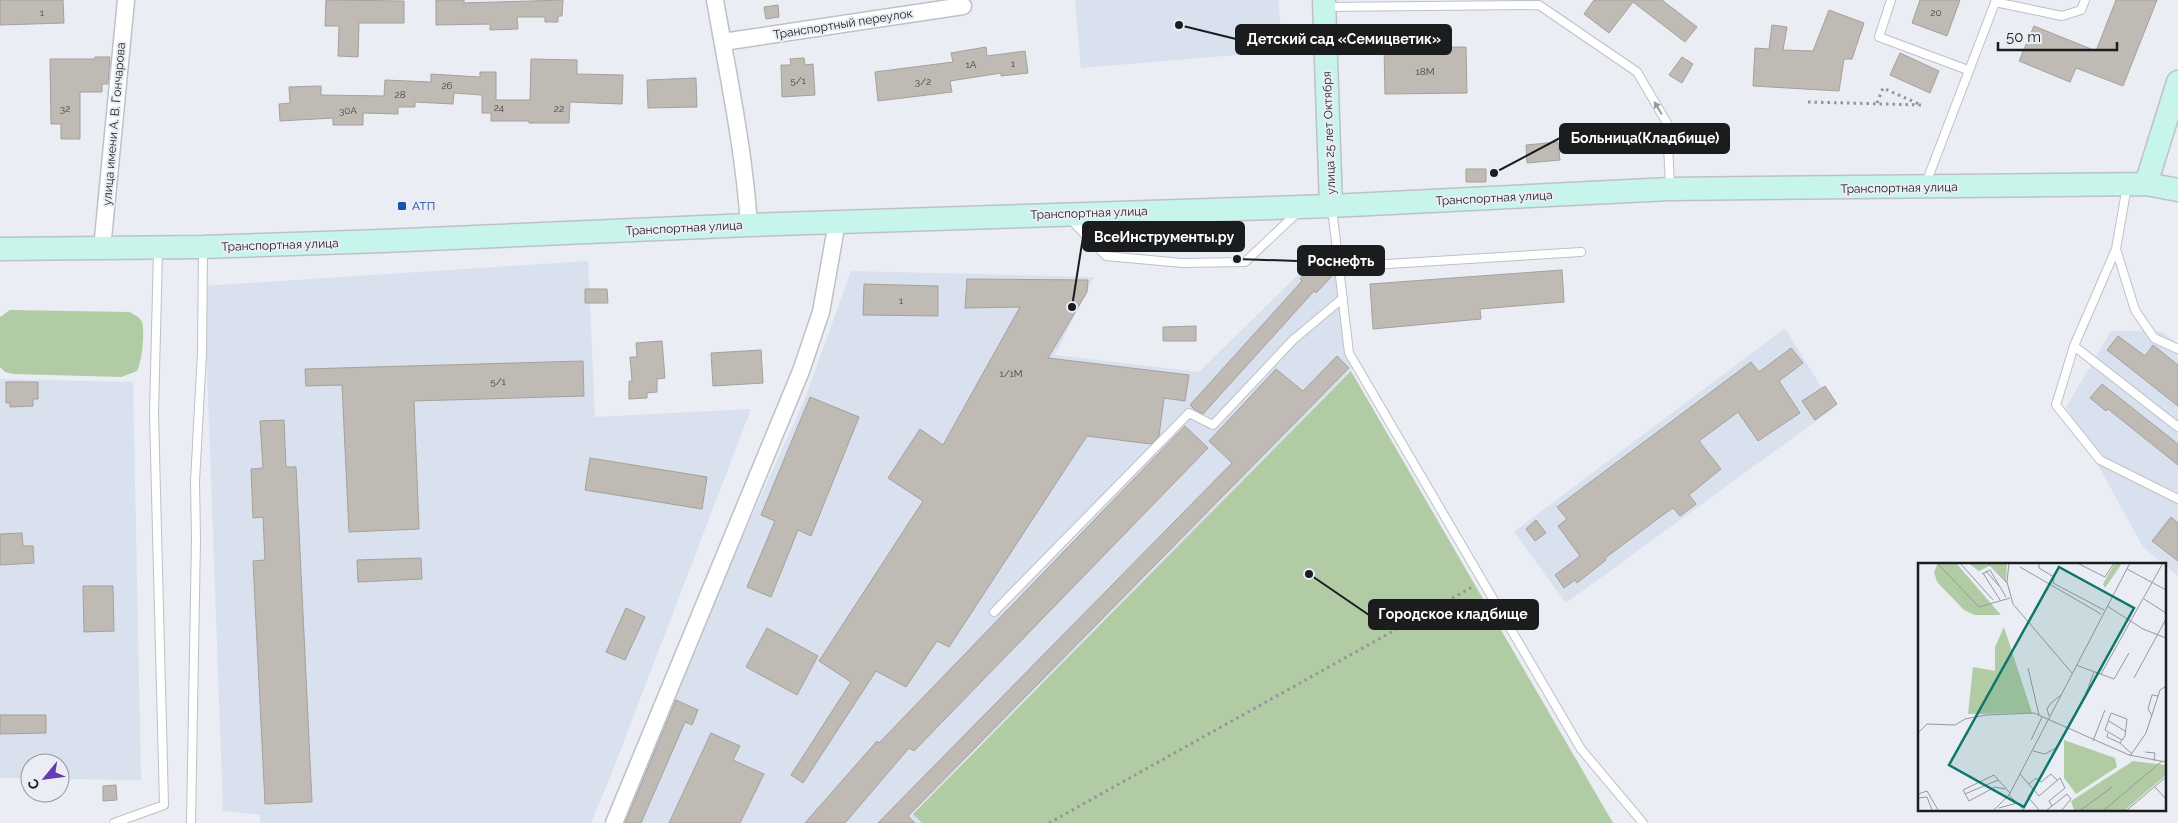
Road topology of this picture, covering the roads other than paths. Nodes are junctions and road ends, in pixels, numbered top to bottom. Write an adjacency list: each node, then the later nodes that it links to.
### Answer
1 (126, 0): 23 (street, улица имени А. В. Гончарова)
2 (715, 0): 8 (street)
3 (1891, 0): 9 (lane)
4 (2085, 0): 5 (lane)
5 (1996, 1): 9 (lane)
6 (1324, 4): 13 (lane, one-way to 6); 16 (main road, улица 25 лет Октября)
7 (963, 6): 8 (street, Транспортный переулок)
8 (723, 42): 19 (street)
9 (1968, 70): 12 (lane)
10 (2178, 82): 11 (main road)
11 (2137, 184): 12 (main road, Транспортная улица); 14 (main road, Транспортная улица); 24 (lane)
12 (1924, 188): 13 (main road, Транспортная улица)
13 (1670, 190): 16 (main road, Транспортная улица)
14 (2178, 190)
15 (1305, 205): 16 (main road, Транспортная улица); 17 (main road, Транспортная улица); 17 (lane)
16 (1331, 206): 26 (lane)
17 (1066, 214): 18 (main road, Транспортная улица)
18 (837, 222): 19 (main road, Транспортная улица); 35 (street)
19 (749, 225): 20 (main road, Транспортная улица)
20 (203, 247): 21 (main road, Транспортная улица); 34 (lane)
21 (158, 248): 23 (main road, Транспортная улица); 33 (lane)
22 (0, 249): 23 (main road, Транспортная улица)
23 (102, 249)
24 (2116, 249): 28 (lane); 29 (lane)
25 (1581, 252): 26 (lane)
26 (1339, 267): 27 (lane)
27 (1343, 298): 32 (lane); 36 (lane)
28 (2074, 346): 30 (lane); 31 (lane)
29 (2178, 349)
30 (2178, 427)
31 (2178, 500)
32 (994, 612)
33 (114, 823)
34 (190, 823)
35 (614, 823)
36 (1643, 823)

